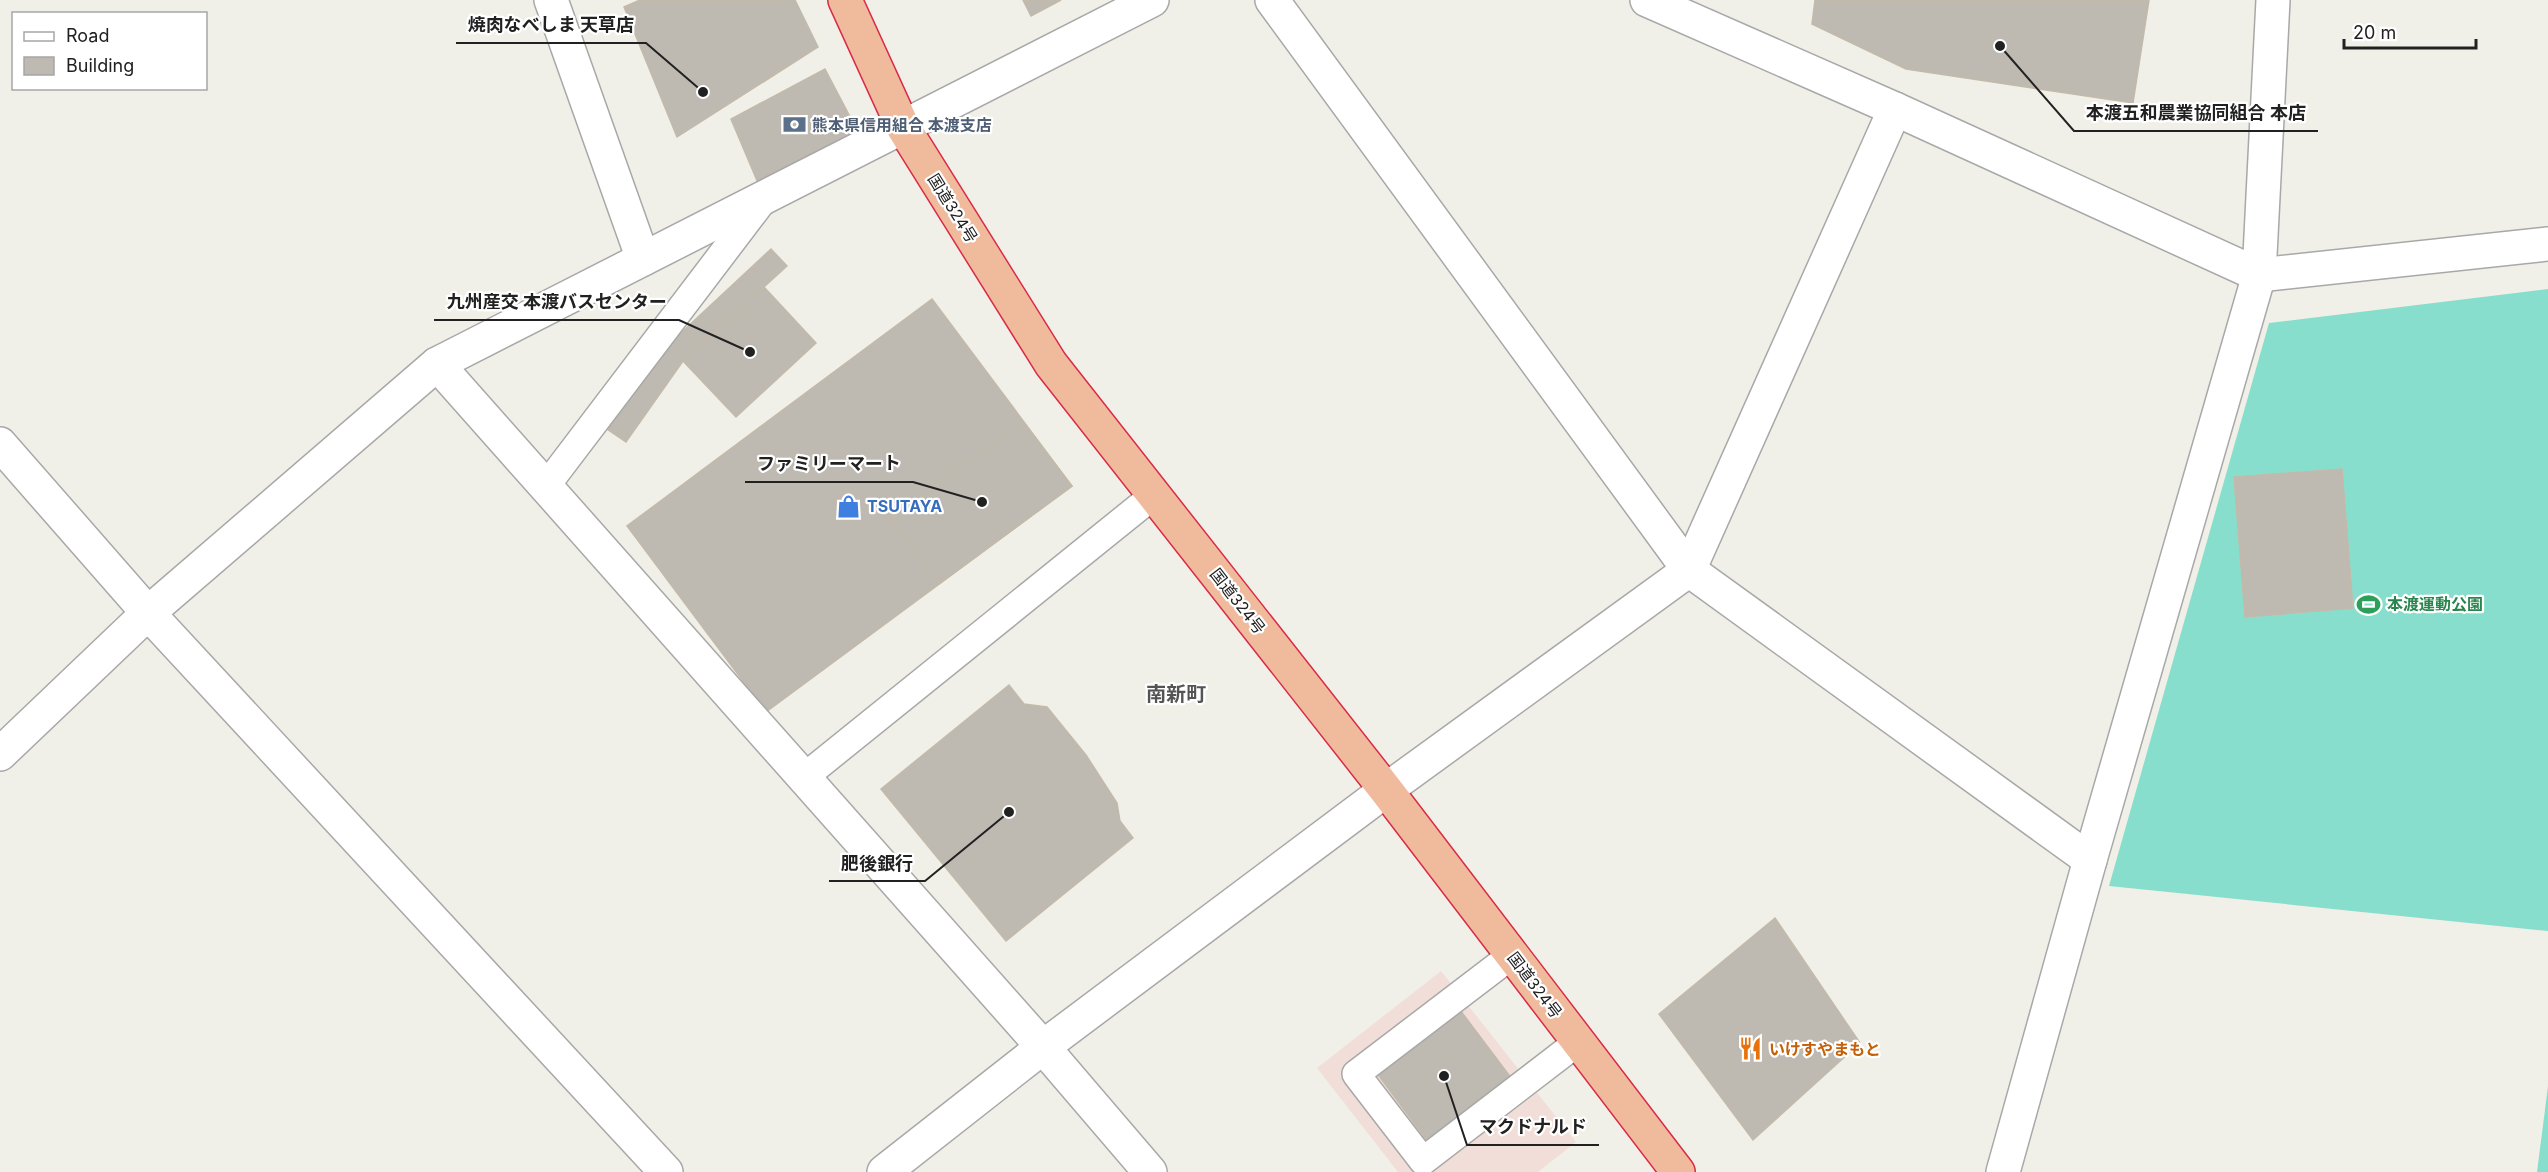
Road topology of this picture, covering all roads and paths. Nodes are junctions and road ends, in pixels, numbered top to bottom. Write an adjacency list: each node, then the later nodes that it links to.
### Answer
1 (551, 0): 11 (street)
2 (844, 0): 8 (highway, 国道324号)
3 (1152, 0): 8 (street)
4 (1272, 0): 17 (street)
5 (1647, 0): 7 (street)
6 (2272, 0): 12 (street)
7 (1895, 109): 12 (street); 17 (street)
8 (903, 128): 9 (street); 16 (highway, 国道324号)
9 (765, 198): 11 (street); 15 (lane)
10 (2548, 244): 12 (street)
11 (644, 259): 13 (street)
12 (2259, 275): 22 (street)
13 (437, 364): 15 (street); 18 (street)
14 (0, 444): 18 (street)
15 (546, 486): 20 (street)
16 (1154, 495): 20 (lane); 21 (highway, 国道324号)
17 (1689, 570): 21 (street); 22 (street)
18 (148, 613): 19 (street); 26 (street)
19 (0, 754)
20 (803, 778): 25 (street)
21 (1386, 790): 23 (highway, 国道324号); 25 (street)
22 (2090, 860): 30 (street)
23 (1512, 955): 24 (highway, 国道324号); 24 (lane)
24 (1578, 1041): 29 (highway, 国道324号)
25 (1043, 1047): 27 (street); 28 (street)
26 (666, 1172)
27 (884, 1172)
28 (1150, 1172)
29 (1678, 1172)
30 (2003, 1172)

